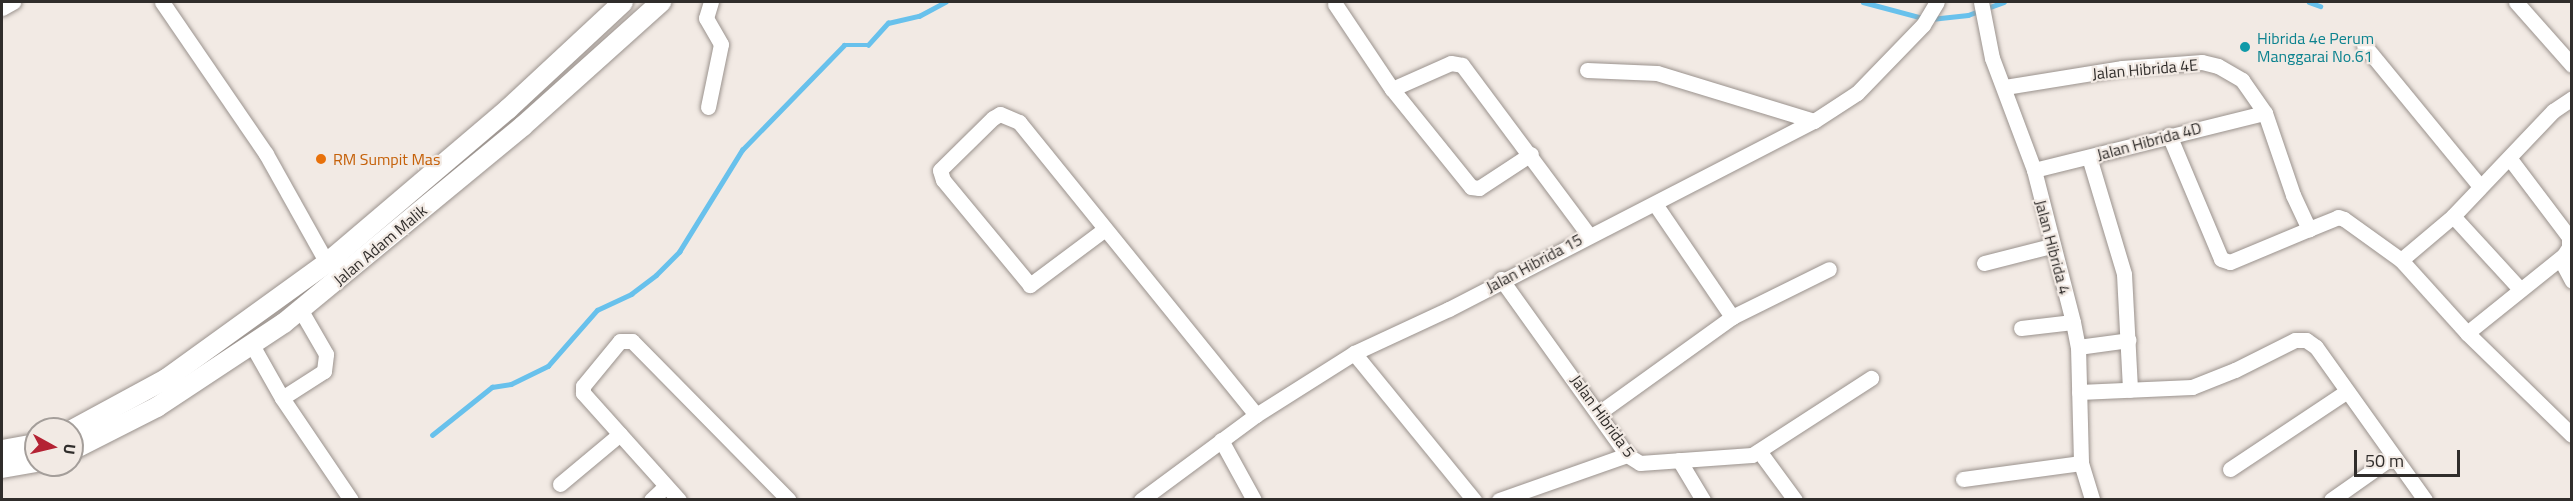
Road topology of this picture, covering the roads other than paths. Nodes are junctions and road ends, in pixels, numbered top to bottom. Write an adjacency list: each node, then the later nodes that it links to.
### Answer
1 (13, 2): 9 (street)
2 (162, 2): 39 (street)
3 (623, 2): 18 (main road, Jalan Adam Malik)
4 (661, 2): 21 (main road, Jalan Adam Malik)
5 (711, 2): 17 (street)
6 (1937, 2): 20 (street, Jalan Hibrida 15)
7 (2516, 2): 12 (street)
8 (1335, 4): 15 (street)
9 (2, 8)
10 (1983, 8): 14 (street, Jalan Hibrida 4)
11 (2364, 45): 29 (street)
12 (2571, 65)
13 (1587, 70): 20 (street)
14 (2005, 87): 19 (street, Jalan Hibrida 4E); 28 (street, Jalan Hibrida 4)
15 (1392, 89): 24 (street); 24 (street)
16 (2571, 99): 26 (street)
17 (708, 107)
18 (508, 109): 21 (main road); 23 (main road, Jalan Adam Malik)
19 (2265, 112): 22 (street, Jalan Hibrida 4D); 33 (street, Jalan Hibrida 4E)
20 (1814, 120): 30 (street, Jalan Hibrida 15)
21 (523, 126): 27 (main road, Jalan Adam Malik)
22 (2169, 135): 25 (street, Jalan Hibrida 4D); 33 (street)
23 (463, 146): 27 (main road); 39 (main road, Jalan Adam Malik)
24 (1531, 154): 34 (street)
25 (2089, 157): 28 (street, Jalan Hibrida 4D); 51 (street)
26 (2510, 159): 29 (street); 36 (street)
27 (477, 164): 44 (main road, Jalan Adam Malik)
28 (2034, 170): 35 (street, Jalan Hibrida 4)
29 (2479, 185): 31 (street)
30 (1655, 204): 34 (street, Jalan Hibrida 15); 46 (street)
31 (2453, 216): 37 (street); 43 (street)
32 (1105, 229): 32 (street); 61 (street)
33 (2309, 229): 37 (street)
34 (1588, 234): 41 (street, Jalan Hibrida 15)
35 (2051, 246): 38 (street); 47 (street, Jalan Hibrida 4)
36 (2564, 255): 42 (street); 43 (street)
37 (2401, 260): 50 (street)
38 (1984, 263)
39 (320, 268): 44 (main road); 48 (main road, Jalan Adam Malik)
40 (1829, 270): 46 (street)
41 (1501, 279): 54 (street, Jalan Hibrida 15); 60 (street, Jalan Hibrida 5)
42 (2571, 281)
43 (2519, 288): 50 (street)
44 (326, 291): 45 (main road, Jalan Adam Malik)
45 (300, 309): 52 (main road, Jalan Adam Malik); 59 (street)
46 (1732, 317): 60 (street)
47 (2073, 322): 49 (street); 53 (street, Jalan Hibrida 4)
48 (239, 325): 52 (main road); 62 (main road, Jalan Adam Malik)
49 (2021, 328)
50 (2468, 333): 64 (street)
51 (2129, 340): 53 (street); 56 (street)
52 (252, 345): 59 (street); 66 (main road, Jalan Adam Malik)
53 (2078, 347): 57 (street, Jalan Hibrida 4)
54 (1354, 353): 61 (street, Jalan Hibrida 15); 86 (street)
55 (1871, 378): 69 (street, Jalan Hibrida 5)
56 (2130, 390): 57 (street); 58 (street)
57 (2079, 392): 73 (street, Jalan Hibrida 4)
58 (2346, 392): 71 (street); 76 (street)
59 (282, 398): 80 (street)
60 (1600, 412): 70 (street, Jalan Hibrida 5)
61 (1256, 415): 65 (street, Jalan Hibrida 15)
62 (84, 423)
63 (620, 434): 78 (street); 79 (street); 83 (street)
64 (2571, 435)
65 (1221, 440): 84 (street, Jalan Hibrida 15); 85 (street)
66 (84, 444)
67 (24, 446): 68 (main road)
68 (2, 450)
69 (1759, 451): 72 (street, Jalan Hibrida 5); 89 (street)
70 (1627, 455): 72 (street, Jalan Hibrida 5); 87 (street)
71 (2392, 458): 91 (street); 92 (street)
72 (1678, 460): 88 (street)
73 (2081, 463): 77 (street); 90 (street, Jalan Hibrida 4)
74 (24, 464): 75 (main road)
75 (2, 468)
76 (2229, 468)
77 (1963, 479)
78 (560, 484)
79 (665, 487): 81 (street); 82 (street)
80 (351, 500)
81 (651, 500)
82 (679, 500)
83 (789, 500)
84 (1141, 500)
85 (1254, 500)
86 (1474, 500)
87 (1499, 500)
88 (1703, 500)
89 (1795, 500)
90 (2092, 500)
91 (2331, 500)
92 (2425, 500)

